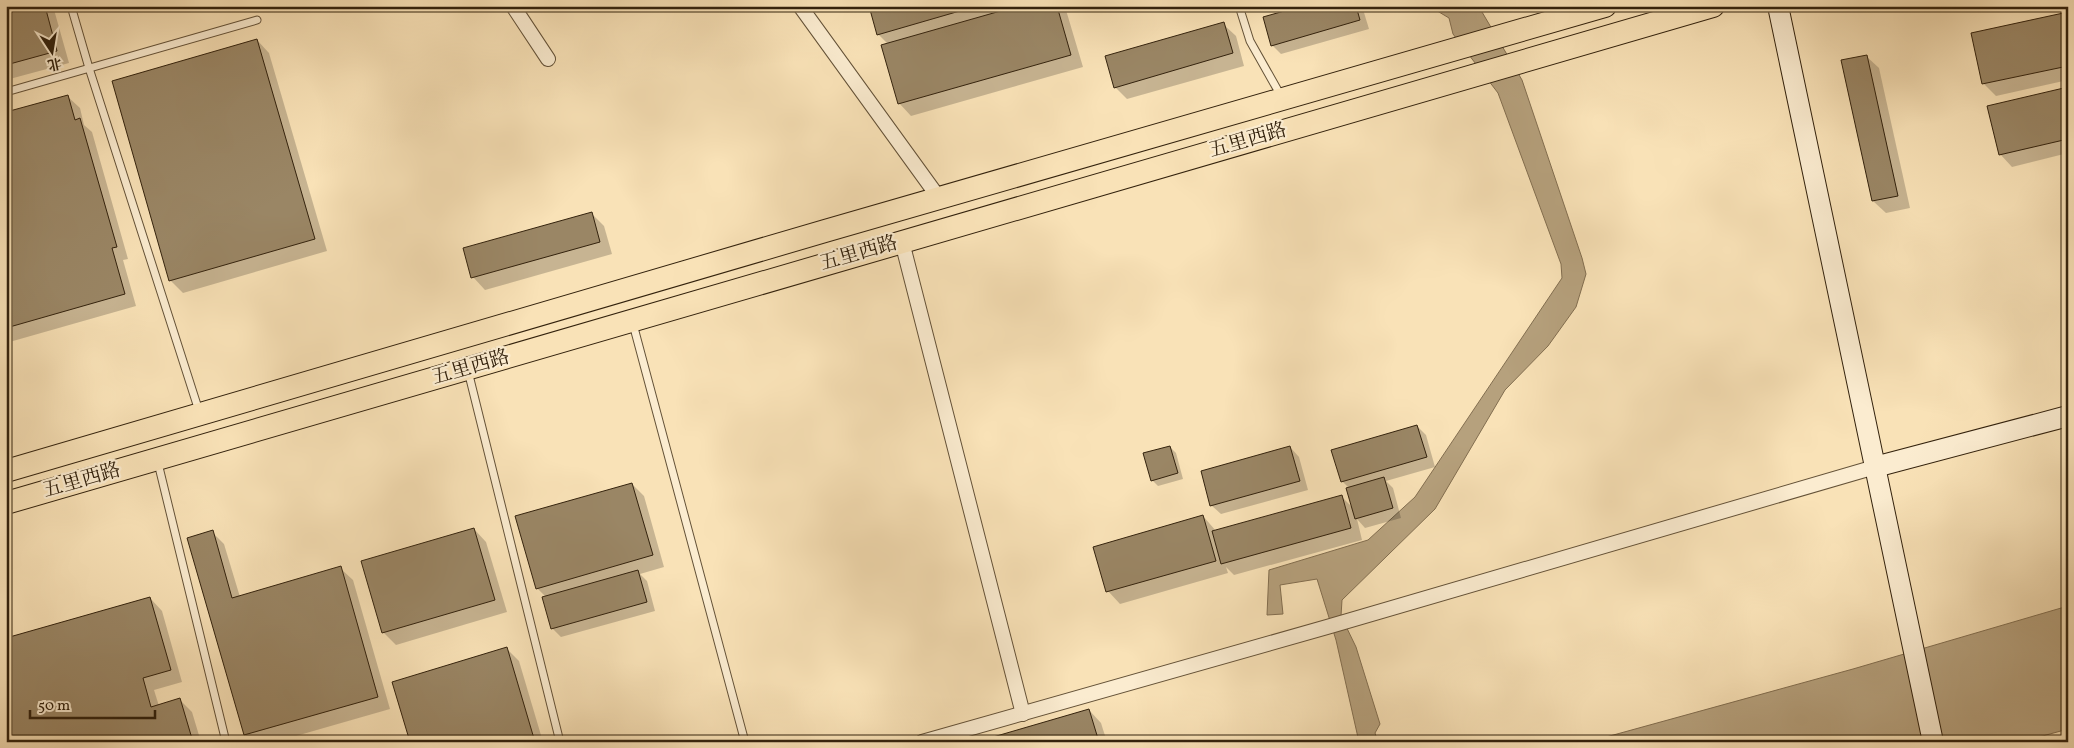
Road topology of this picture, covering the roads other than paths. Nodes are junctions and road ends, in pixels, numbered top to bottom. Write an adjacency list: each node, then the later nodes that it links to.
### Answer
1 (71, 6): 10 (lane)
2 (513, 6): 9 (street)
3 (800, 6): 13 (street)
4 (1239, 6): 12 (lane)
5 (1605, 6): 12 (main road, 五里西路)
6 (1713, 6): 14 (main road, 五里西路)
7 (1778, 6): 20 (main road)
8 (257, 20): 10 (lane)
9 (548, 59)
10 (89, 68): 11 (lane); 17 (lane)
11 (6, 92)
12 (1283, 99): 13 (main road, 五里西路)
13 (940, 198): 17 (main road, 五里西路)
14 (902, 242): 15 (main road, 五里西路); 23 (street)
15 (632, 321): 16 (main road, 五里西路); 26 (lane)
16 (468, 369): 19 (main road, 五里西路); 25 (lane)
17 (200, 415): 21 (main road, 五里西路)
18 (2068, 416): 20 (main road)
19 (157, 459): 22 (main road, 五里西路); 24 (lane)
20 (1875, 467): 23 (street); 28 (main road)
21 (6, 471)
22 (6, 503)
23 (1022, 714): 27 (street)
24 (226, 742)
25 (560, 742)
26 (745, 742)
27 (922, 742)
28 (1933, 742)

